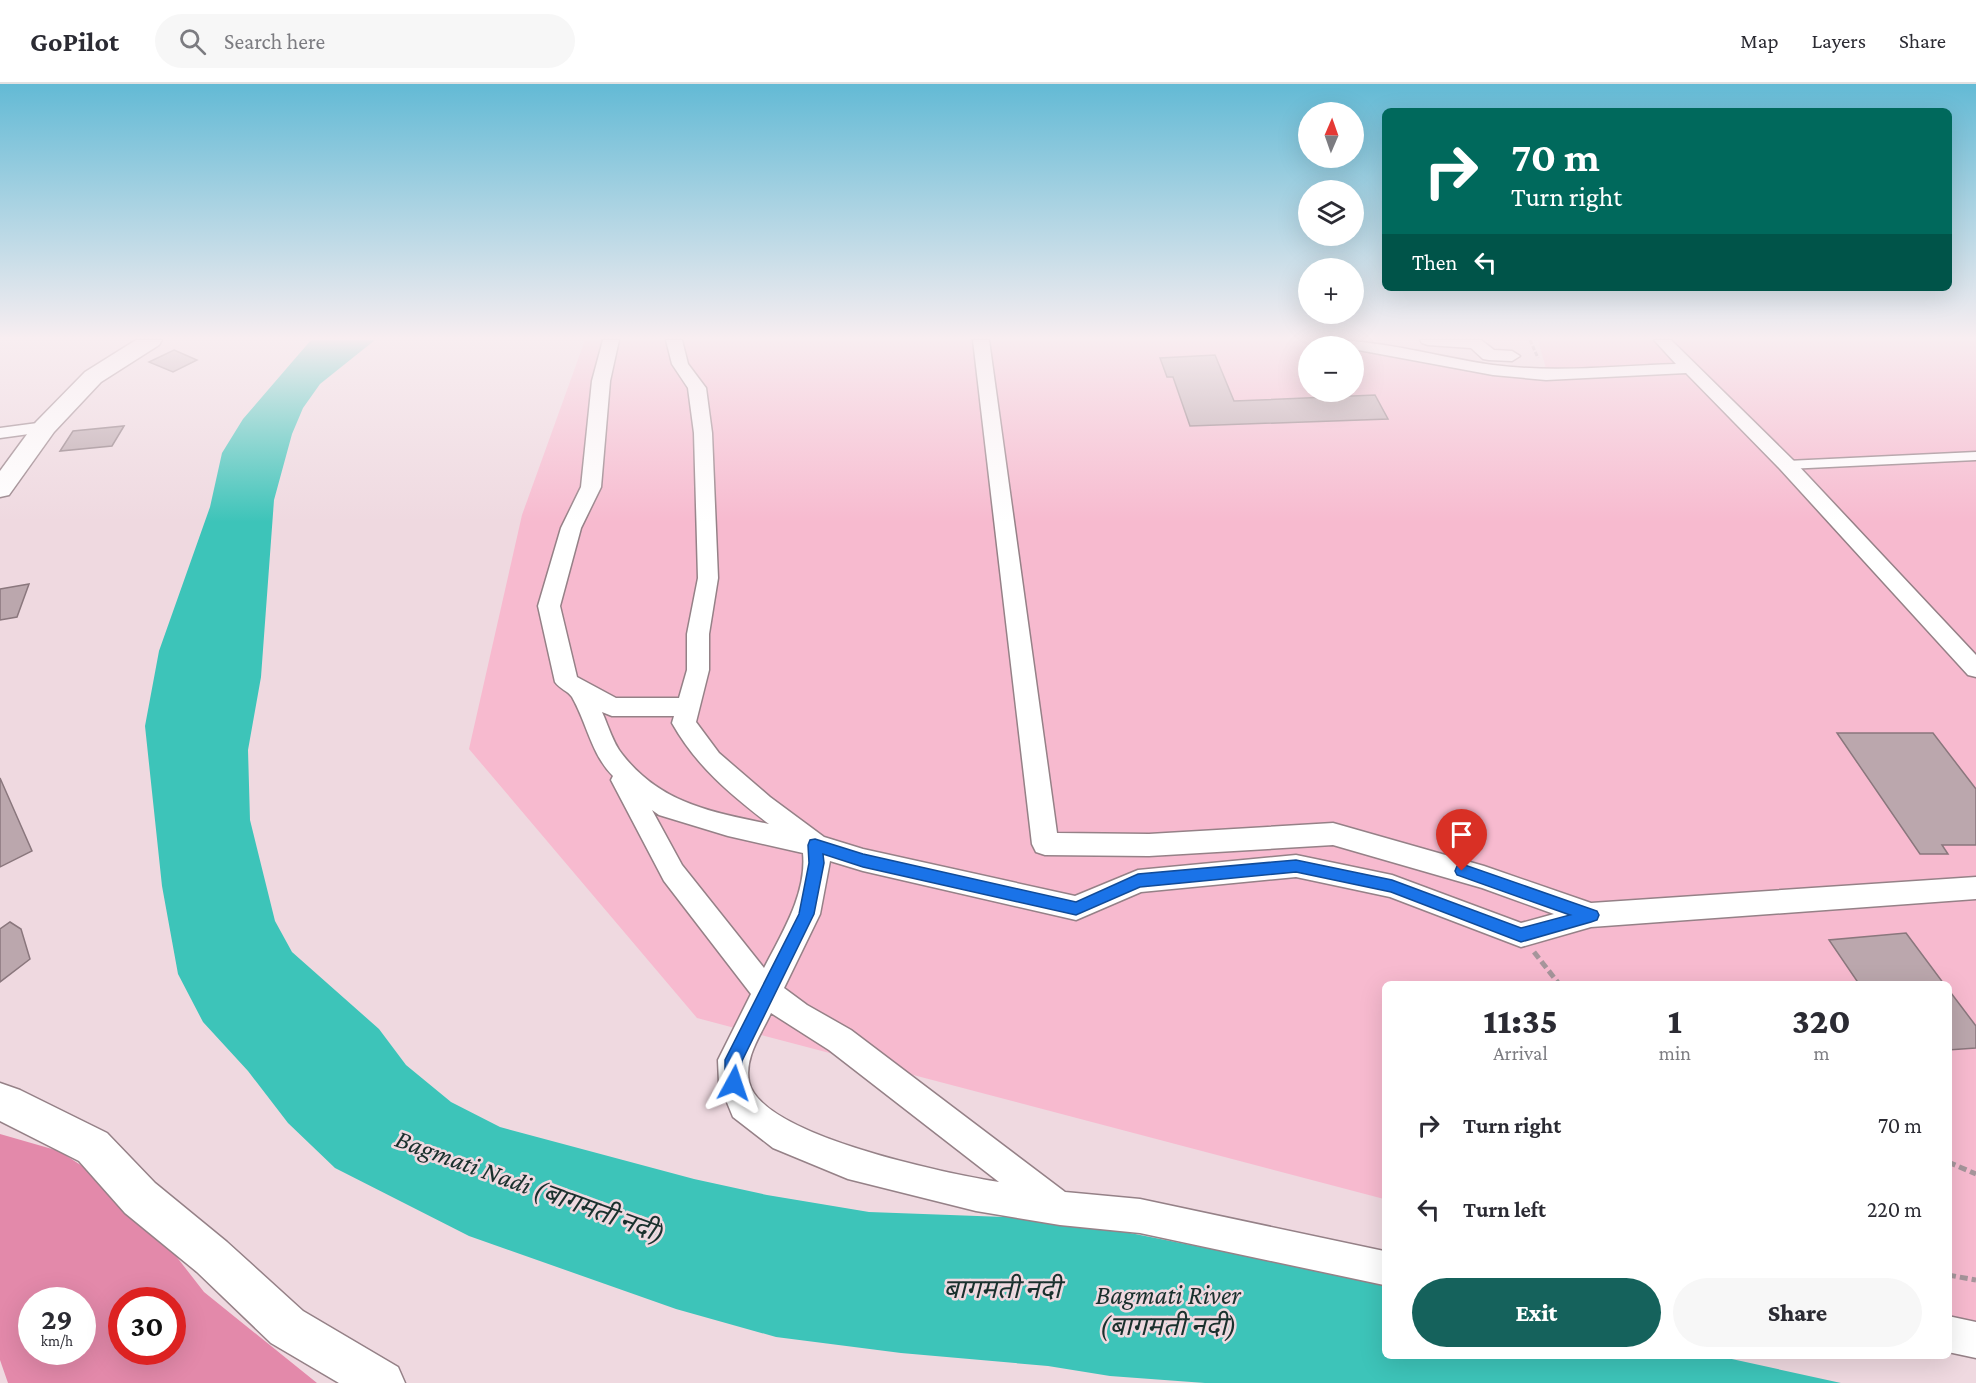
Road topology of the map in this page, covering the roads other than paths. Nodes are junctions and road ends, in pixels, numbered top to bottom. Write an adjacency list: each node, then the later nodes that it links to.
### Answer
1 (71, 401): 6 (main road)
2 (598, 401): 12 (street)
3 (699, 401): 13 (street)
4 (989, 401): 17 (street)
5 (1721, 401): 9 (street)
6 (45, 428): 7 (street); 10 (main road)
7 (0, 433)
8 (1976, 456): 9 (street)
9 (1787, 465): 11 (street)
10 (0, 489)
11 (1976, 669)
12 (579, 687): 13 (street); 14 (street)
13 (687, 707): 15 (street)
14 (611, 759): 15 (street); 18 (street)
15 (815, 845): 17 (street); 18 (street)
16 (1976, 888): 17 (street)
17 (1591, 915)
18 (767, 993): 20 (street); 20 (street)
19 (0, 1102): 24 (street)
20 (1059, 1208): 21 (street)
21 (1382, 1268)
22 (1952, 1335): 23 (street)
23 (1976, 1340)
24 (382, 1383)

